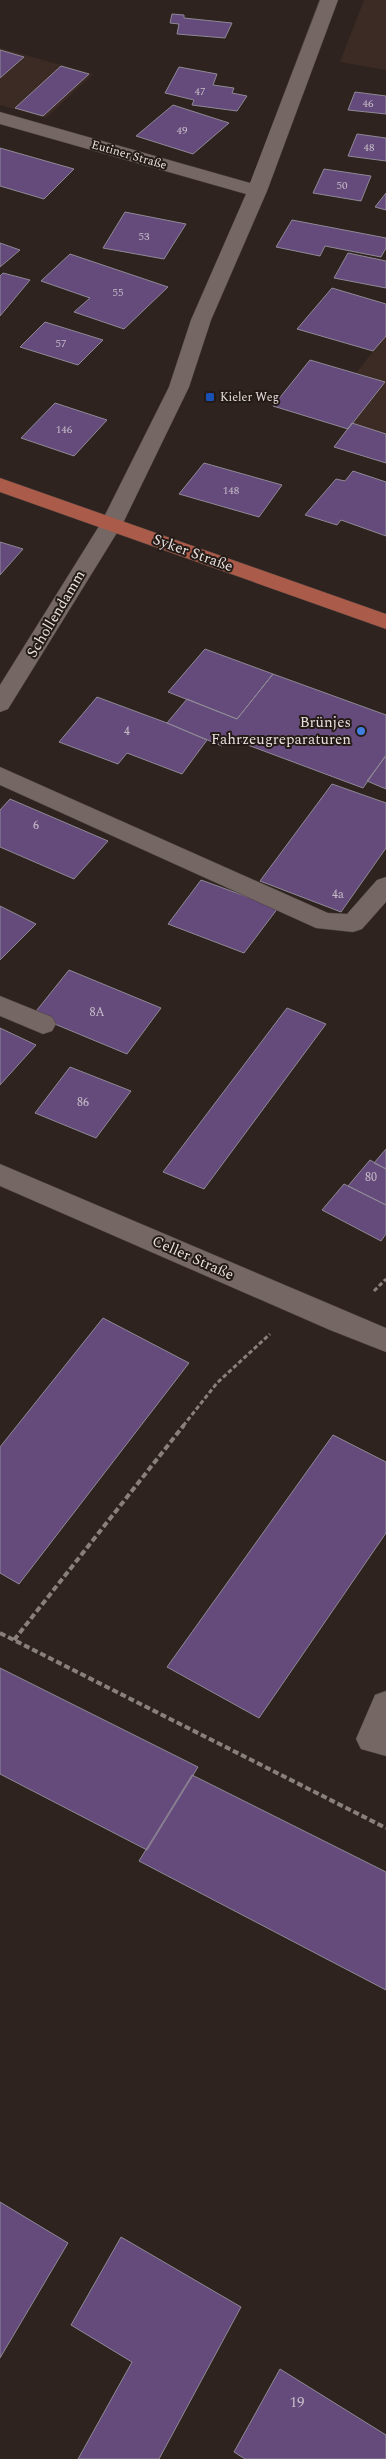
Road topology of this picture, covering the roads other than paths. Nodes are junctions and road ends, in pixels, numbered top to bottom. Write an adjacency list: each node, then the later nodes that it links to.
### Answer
1 (329, 0): 3 (street)
2 (0, 118): 3 (street, Eutiner Straße)
3 (258, 192): 5 (street)
4 (0, 484): 5 (main road, Syker Straße)
5 (112, 523): 6 (main road, Syker Straße); 7 (street, Schollendamm)
6 (386, 622)
7 (0, 704)
8 (0, 775): 9 (street)
9 (386, 886)
10 (0, 1005): 11 (street)
11 (43, 1024)
12 (0, 1174): 13 (street, Celler Straße)
13 (386, 1340)
14 (386, 1705): 15 (street)
15 (386, 1742)

